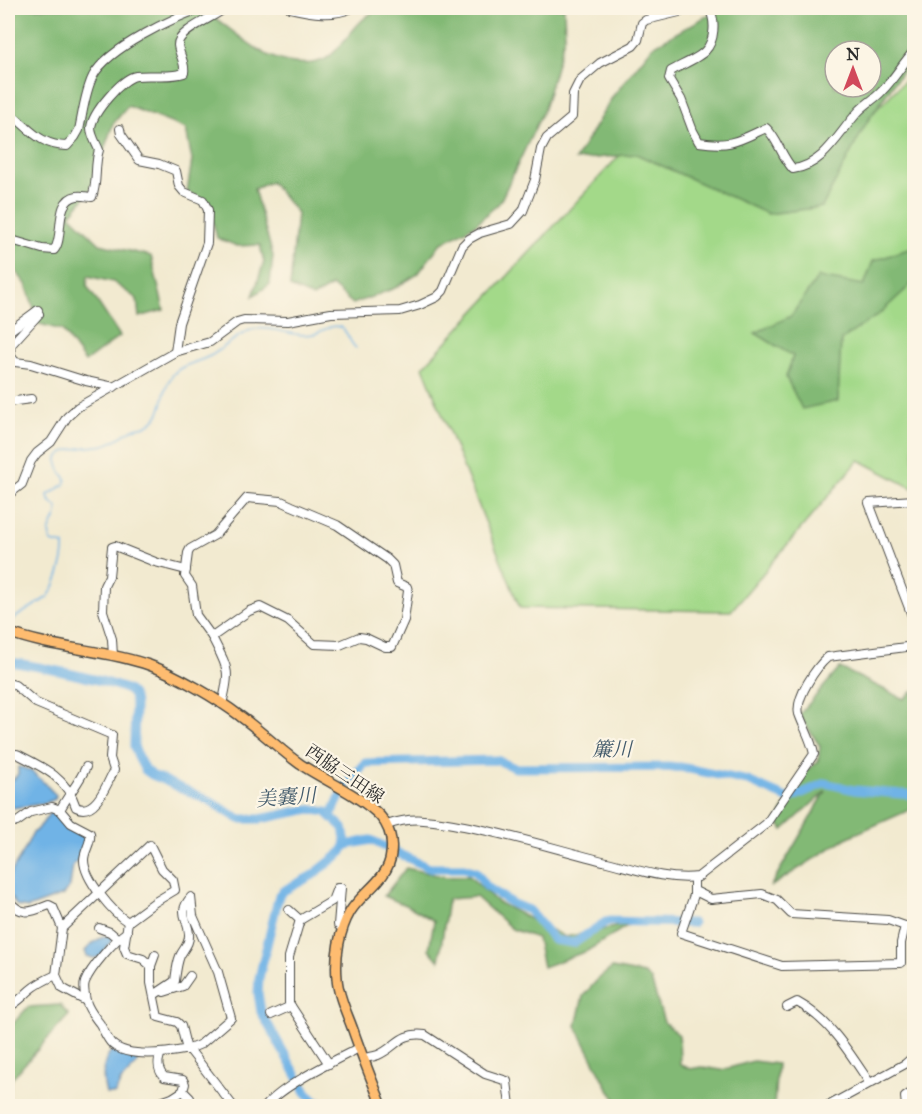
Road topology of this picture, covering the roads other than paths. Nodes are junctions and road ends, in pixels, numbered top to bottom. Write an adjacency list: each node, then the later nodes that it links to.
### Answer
1 (203, 8): 8 (street)
2 (225, 8): 10 (street)
3 (291, 8): 4 (street)
4 (352, 8)
5 (696, 8): 12 (street)
6 (705, 8): 7 (street)
7 (915, 51)
8 (8, 112)
9 (120, 129): 12 (street)
10 (8, 239)
11 (8, 332): 13 (street)
12 (175, 352): 13 (street)
13 (114, 387): 16 (street)
14 (31, 399): 15 (street)
15 (8, 402)
16 (8, 495)
17 (915, 500): 19 (street)
18 (186, 570): 21 (street); 21 (street); 23 (street)
19 (915, 621)
20 (8, 632): 23 (main road, 西脇三田線)
21 (212, 637): 25 (street)
22 (915, 646): 32 (street)
23 (113, 656): 25 (main road, 西脇三田線)
24 (8, 683): 28 (street)
25 (222, 704): 31 (main road, 西脇三田線)
26 (8, 756): 28 (street)
27 (86, 767): 28 (street)
28 (70, 791): 29 (street)
29 (60, 810): 30 (street); 34 (street)
30 (17, 822)
31 (387, 825): 32 (street); 41 (main road, 西脇三田線)
32 (694, 878): 33 (street)
33 (695, 891): 33 (street)
34 (98, 893): 38 (street); 38 (street); 39 (street)
35 (8, 900): 39 (street)
36 (289, 910): 37 (street)
37 (300, 920): 41 (street); 50 (street)
38 (128, 922): 42 (street)
39 (62, 928): 46 (street)
40 (99, 928): 43 (street)
41 (343, 929): 54 (main road, 西脇三田線)
42 (127, 932): 43 (street); 45 (street)
43 (117, 938): 49 (street)
44 (155, 955): 45 (street)
45 (151, 966): 48 (street)
46 (56, 975): 49 (street); 51 (street)
47 (190, 976): 48 (street)
48 (154, 995): 55 (street); 55 (street)
49 (86, 1001): 56 (street)
50 (291, 1006): 53 (street); 59 (street)
51 (8, 1007)
52 (787, 1007): 60 (street)
53 (271, 1015)
54 (359, 1048): 58 (main road, 西脇三田線); 59 (street)
55 (188, 1049): 56 (street); 65 (street)
56 (160, 1055): 61 (street)
57 (915, 1056): 60 (street)
58 (363, 1058): 67 (main road, 西脇三田線); 68 (street)
59 (329, 1064): 66 (street)
60 (869, 1082): 69 (street)
61 (183, 1091): 63 (street); 64 (street)
62 (915, 1091): 70 (street)
63 (150, 1107)
64 (190, 1107)
65 (233, 1107)
66 (266, 1107)
67 (382, 1107)
68 (510, 1107)
69 (828, 1107)
70 (906, 1107)

